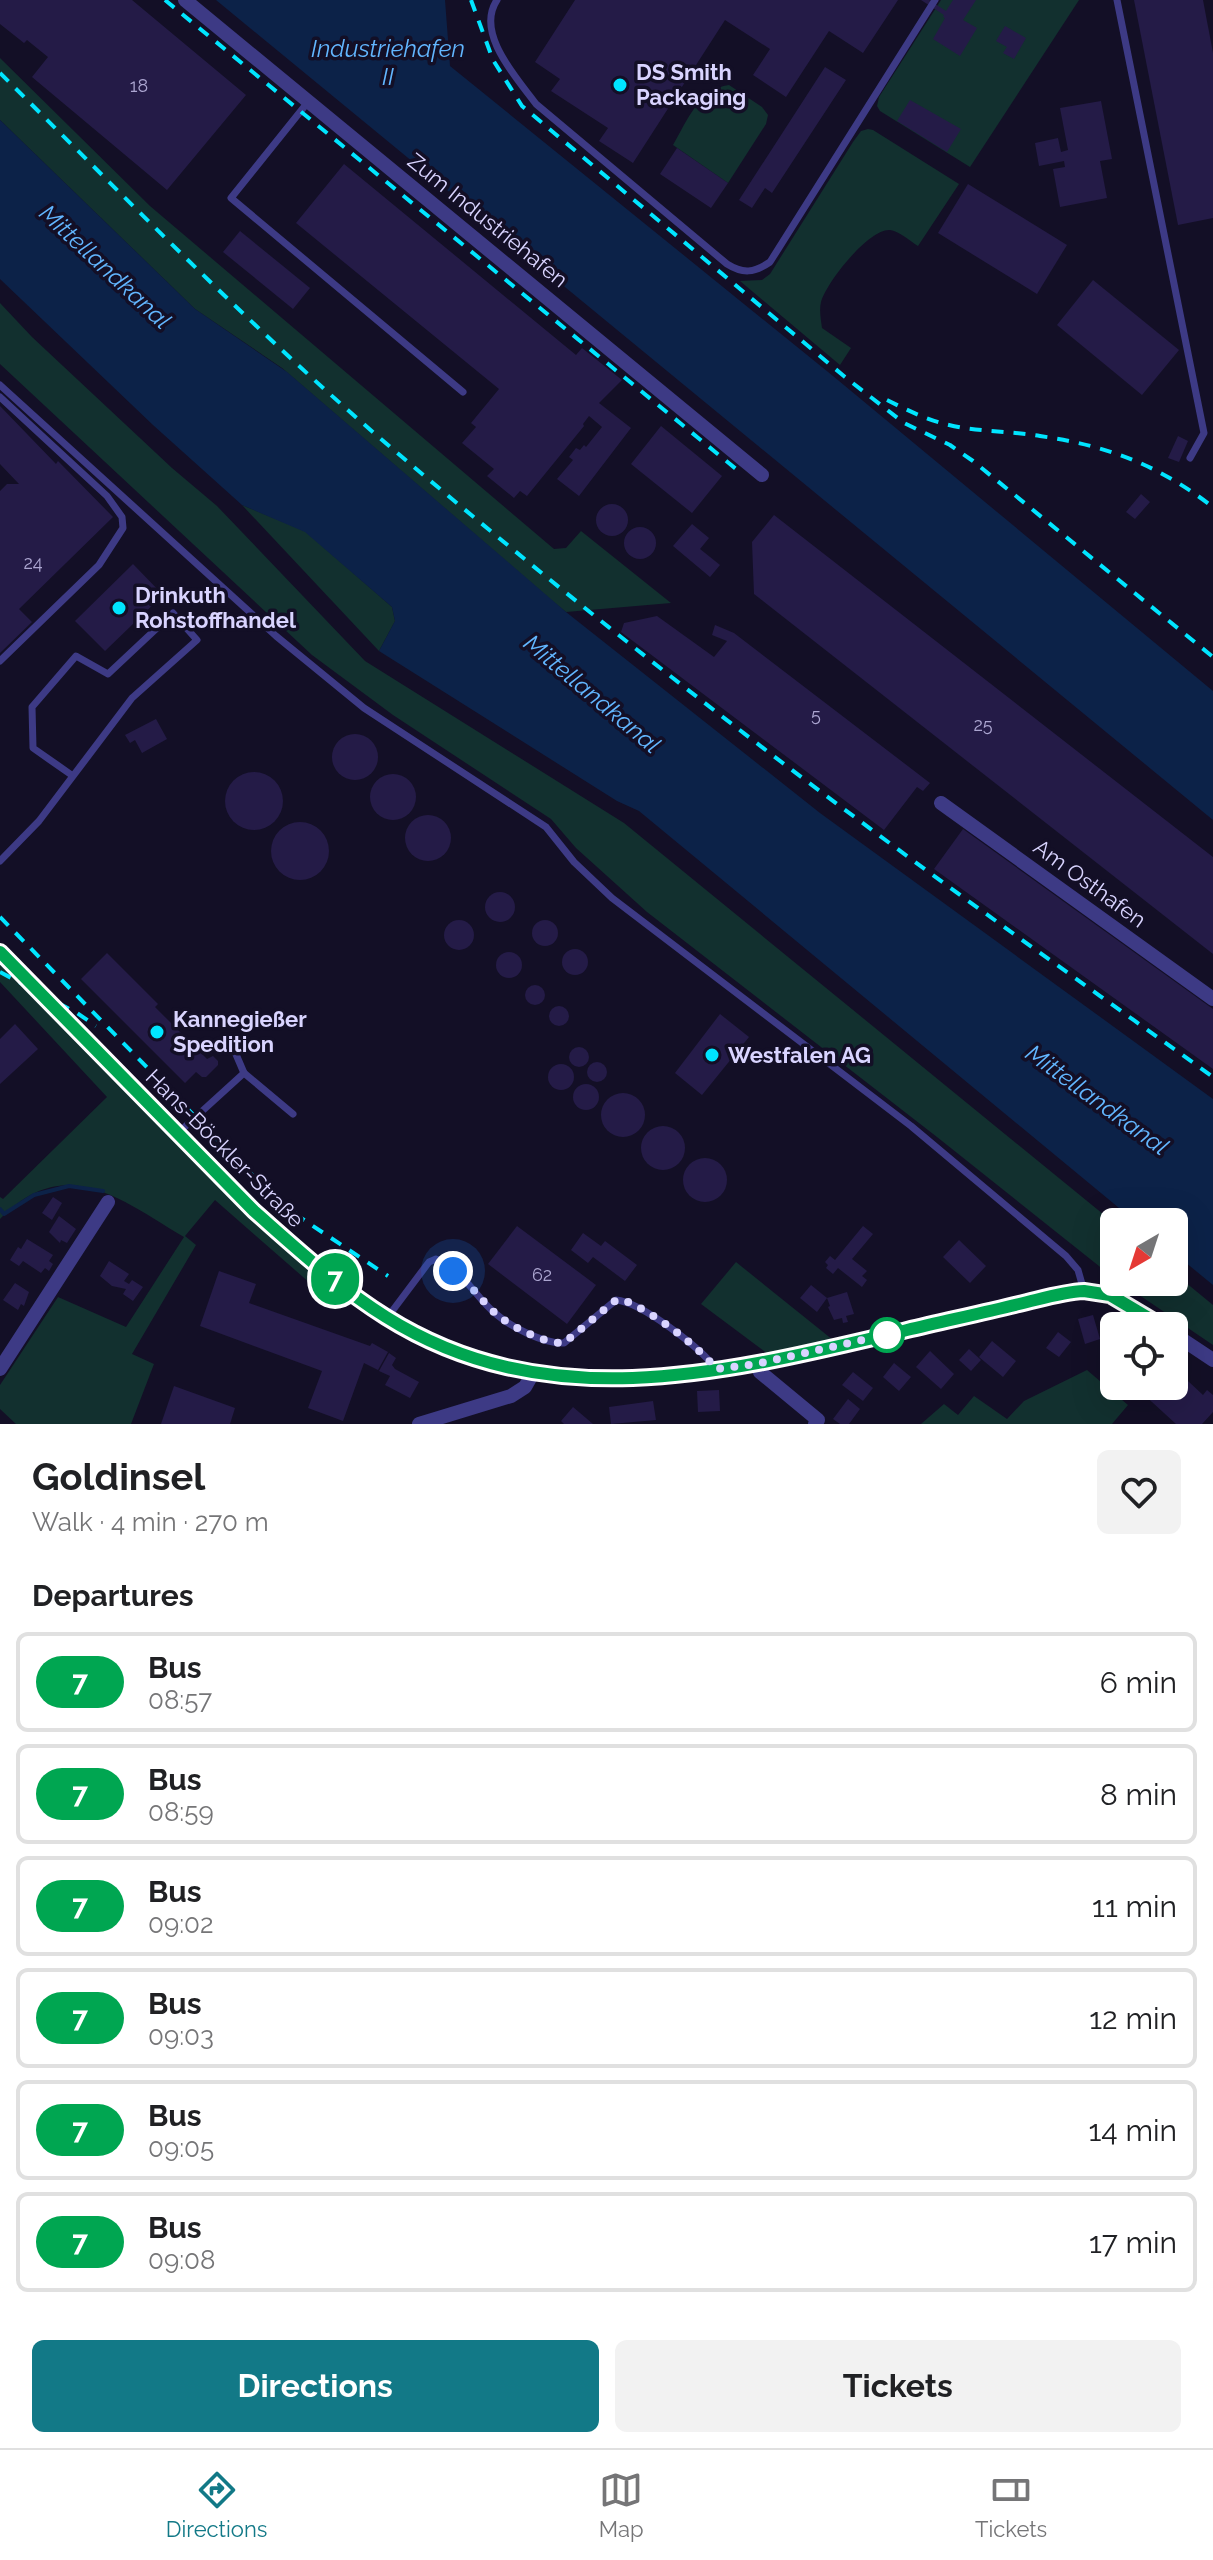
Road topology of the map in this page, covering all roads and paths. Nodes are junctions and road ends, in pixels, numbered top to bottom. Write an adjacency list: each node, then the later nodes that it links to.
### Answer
1 (185, 0): 5 (street, Zum Industriehafen)
2 (497, 0): 3 (lane)
3 (935, 0)
4 (1117, 0): 9 (lane)
5 (308, 101): 7 (lane); 10 (street, Zum Industriehafen)
6 (0, 385): 22 (lane)
7 (463, 392)
8 (0, 397): 11 (lane)
9 (1190, 458)
10 (762, 475)
11 (0, 661)
12 (73, 776): 12 (lane); 14 (lane)
13 (941, 803): 16 (street, Am Osthafen)
14 (0, 861)
15 (0, 952): 20 (street, Hans-Böckler-Straße)
16 (1213, 999)
17 (232, 1045): 18 (lane)
18 (244, 1073): 19 (lane); 20 (lane)
19 (293, 1114)
20 (177, 1134): 24 (street, Hans-Böckler-Straße)
21 (108, 1202): 28 (street)
22 (1084, 1291): 23 (street); 27 (street, Hans-Böckler-Straße)
23 (1139, 1312)
24 (387, 1318): 29 (lane); 30 (street, Hans-Böckler-Straße)
25 (1188, 1343): 26 (street)
26 (1213, 1360)
27 (756, 1364): 29 (street, Hans-Böckler-Straße); 32 (street)
28 (0, 1369)
29 (716, 1369): 30 (street, Hans-Böckler-Straße)
30 (533, 1373): 31 (street)
31 (419, 1424)
32 (815, 1424)

